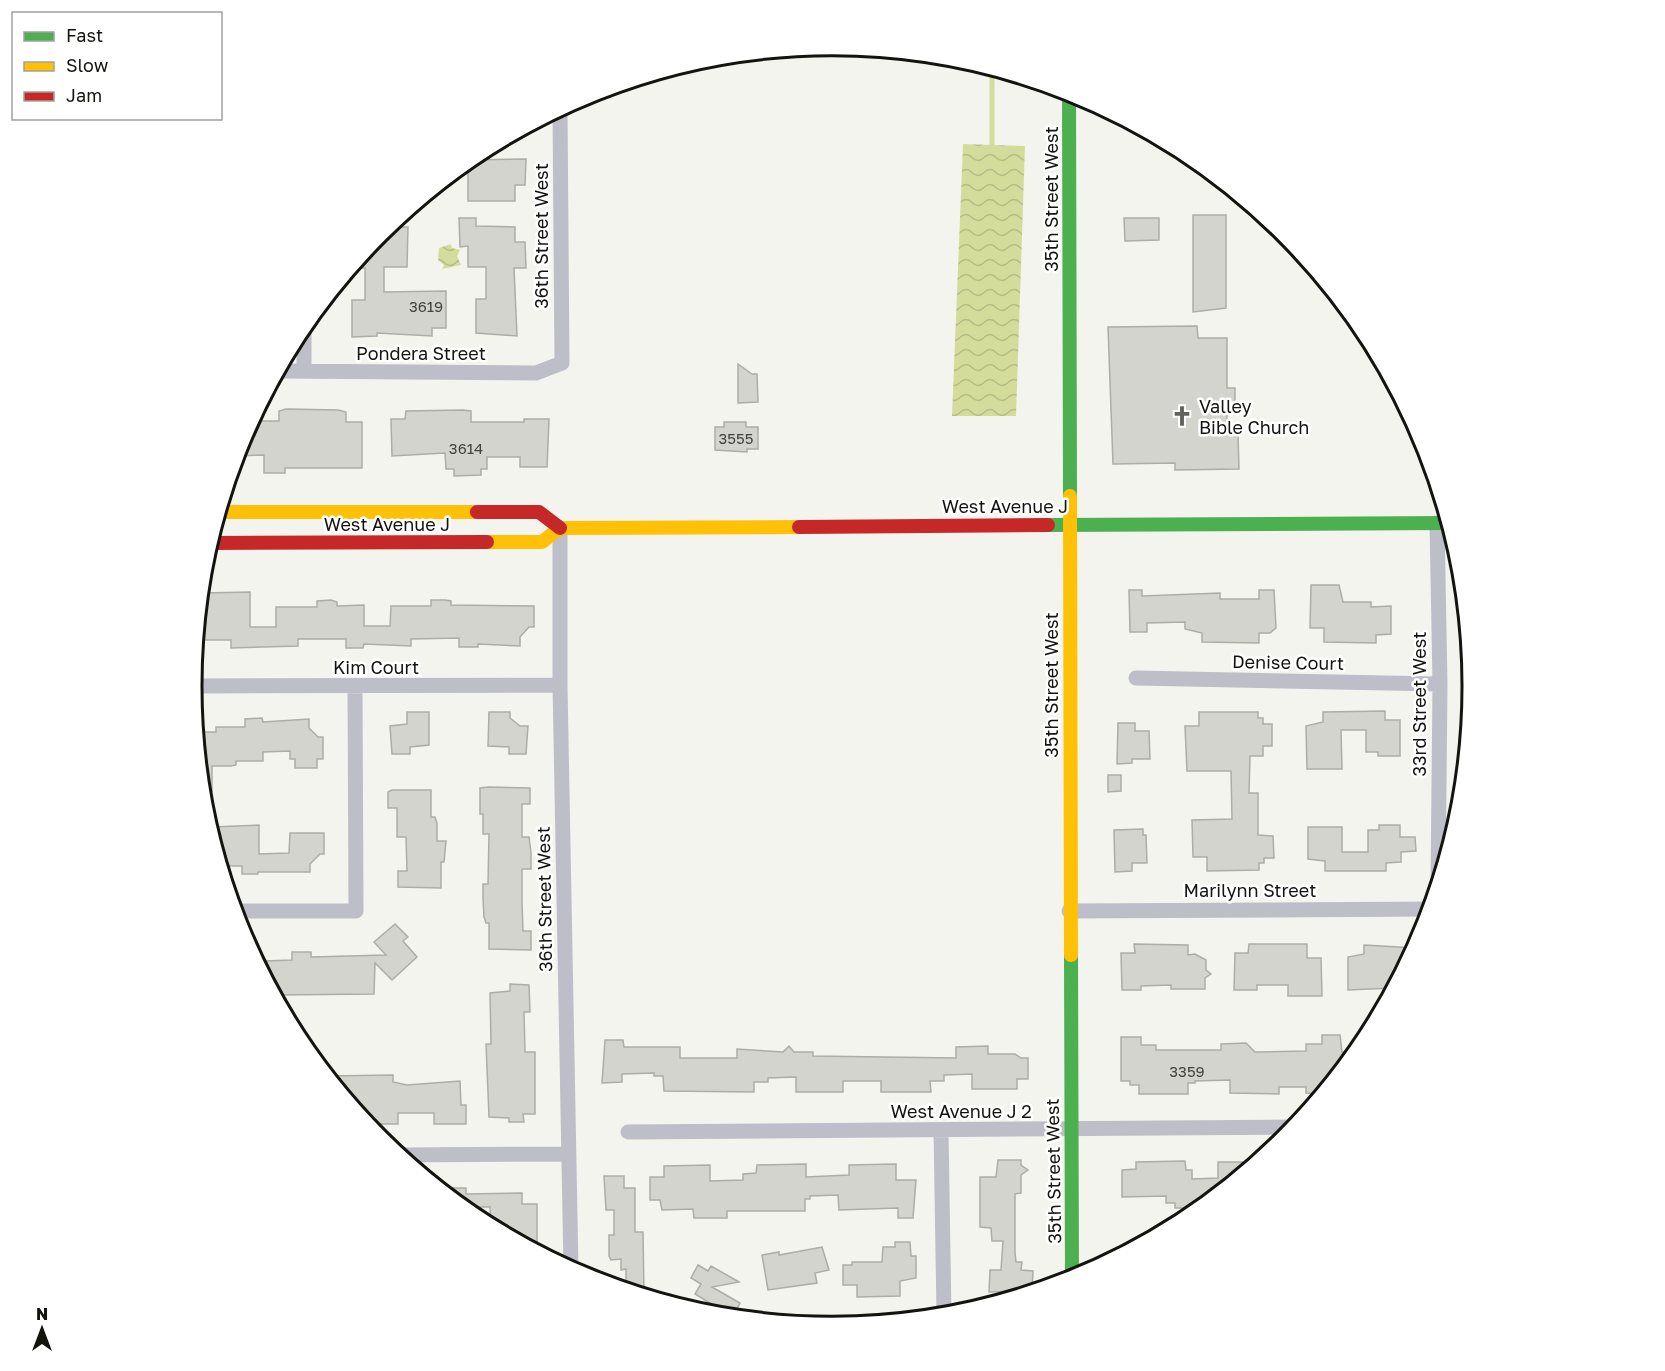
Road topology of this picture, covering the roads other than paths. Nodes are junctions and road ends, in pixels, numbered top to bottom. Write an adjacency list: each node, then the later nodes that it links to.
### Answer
1 (1069, 101): 9 (main road, 35th Street West)
2 (560, 117): 4 (street, 36th Street West)
3 (304, 343): 6 (street)
4 (562, 363): 6 (street, Pondera Street)
5 (286, 371): 6 (street, Pondera Street)
6 (304, 371)
7 (227, 512): 10 (main road, West Avenue J)
8 (1441, 523): 9 (main road, West Avenue J)
9 (1069, 524): 10 (main road, West Avenue J); 21 (main road, 35th Street West)
10 (560, 528): 12 (main road, West Avenue J); 15 (street, 36th Street West)
11 (1443, 530): 14 (street, 33rd Street West)
12 (219, 543)
13 (1136, 678): 14 (street, Denise Court)
14 (1440, 684): 18 (street, 33rd Street West)
15 (560, 685): 17 (street, Kim Court); 26 (street, 36th Street West)
16 (202, 686): 17 (street, Kim Court)
17 (355, 686): 20 (street)
18 (1438, 858)
19 (1421, 909): 21 (street, Marilynn Street)
20 (244, 911)
21 (1069, 911): 24 (main road, 35th Street West)
22 (1282, 1127): 24 (street, West Avenue J 2)
23 (941, 1130): 24 (street, West Avenue J 2); 25 (street, West Avenue J 2); 30 (street)
24 (1070, 1130): 29 (main road, 35th Street West)
25 (628, 1132)
26 (568, 1154): 27 (street); 28 (street, 36th Street West)
27 (413, 1155)
28 (572, 1259)
29 (1072, 1269)
30 (944, 1305)

